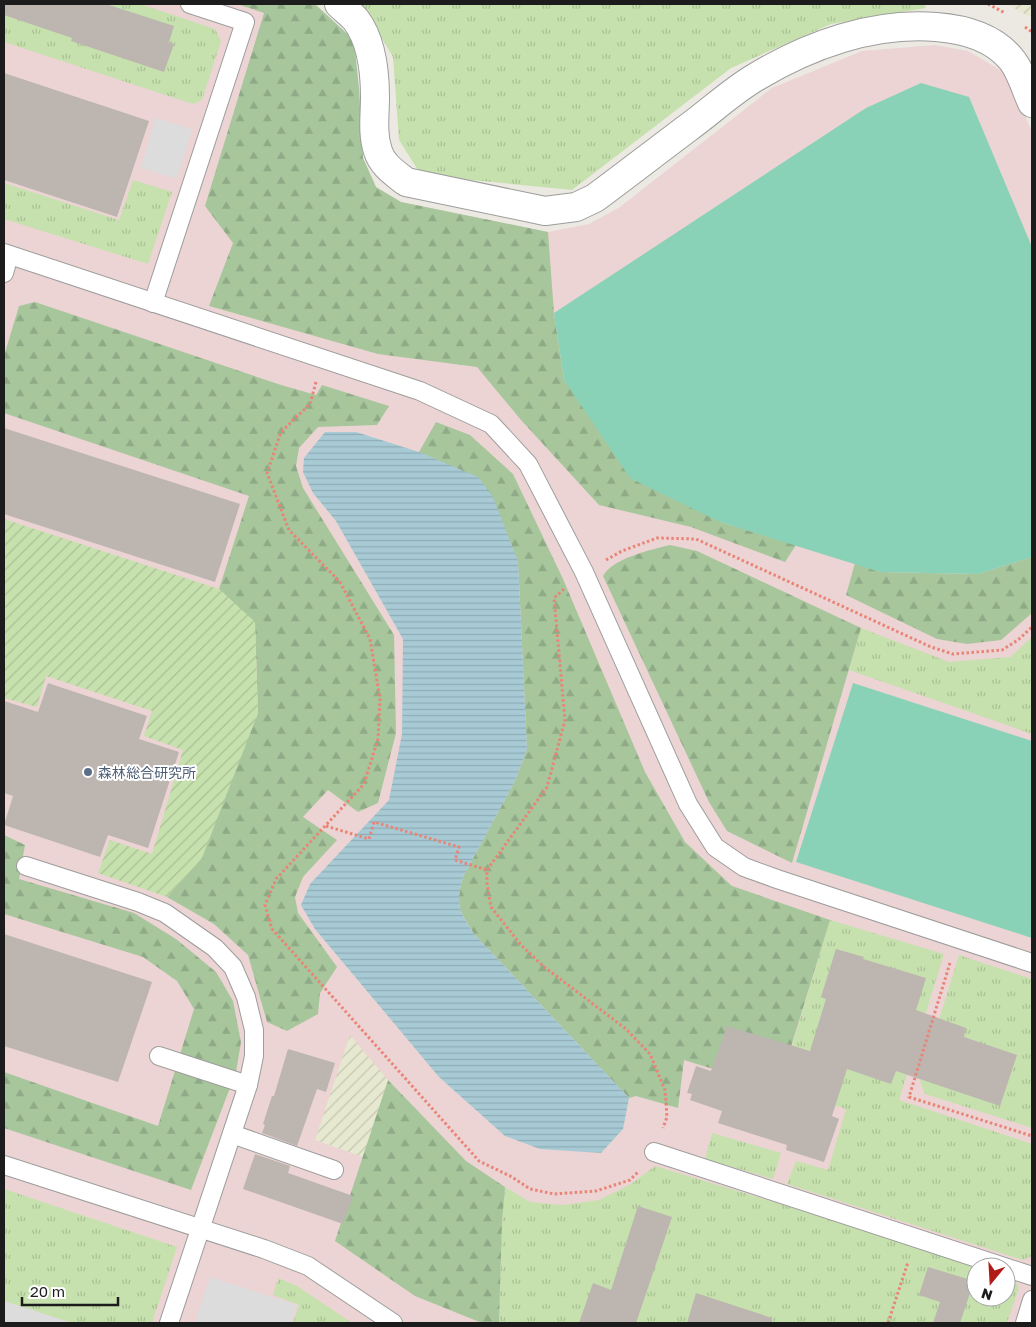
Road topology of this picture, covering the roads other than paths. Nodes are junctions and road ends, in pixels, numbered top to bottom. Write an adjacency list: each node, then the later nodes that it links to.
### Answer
1 (190, 4): 6 (lane)
2 (339, 4): 3 (street)
3 (1032, 103)
4 (6, 254): 5 (lane); 6 (lane)
5 (4, 272)
6 (153, 303): 8 (lane)
7 (26, 866): 10 (lane)
8 (1032, 963)
9 (159, 1056): 10 (lane)
10 (248, 1085): 11 (lane)
11 (232, 1134): 14 (lane); 15 (lane)
12 (654, 1152): 16 (lane)
13 (4, 1165): 15 (lane)
14 (334, 1170)
15 (200, 1229): 18 (lane); 19 (lane)
16 (1032, 1276)
17 (1032, 1300): 20 (lane)
18 (169, 1323)
19 (393, 1323)
20 (1025, 1323)

